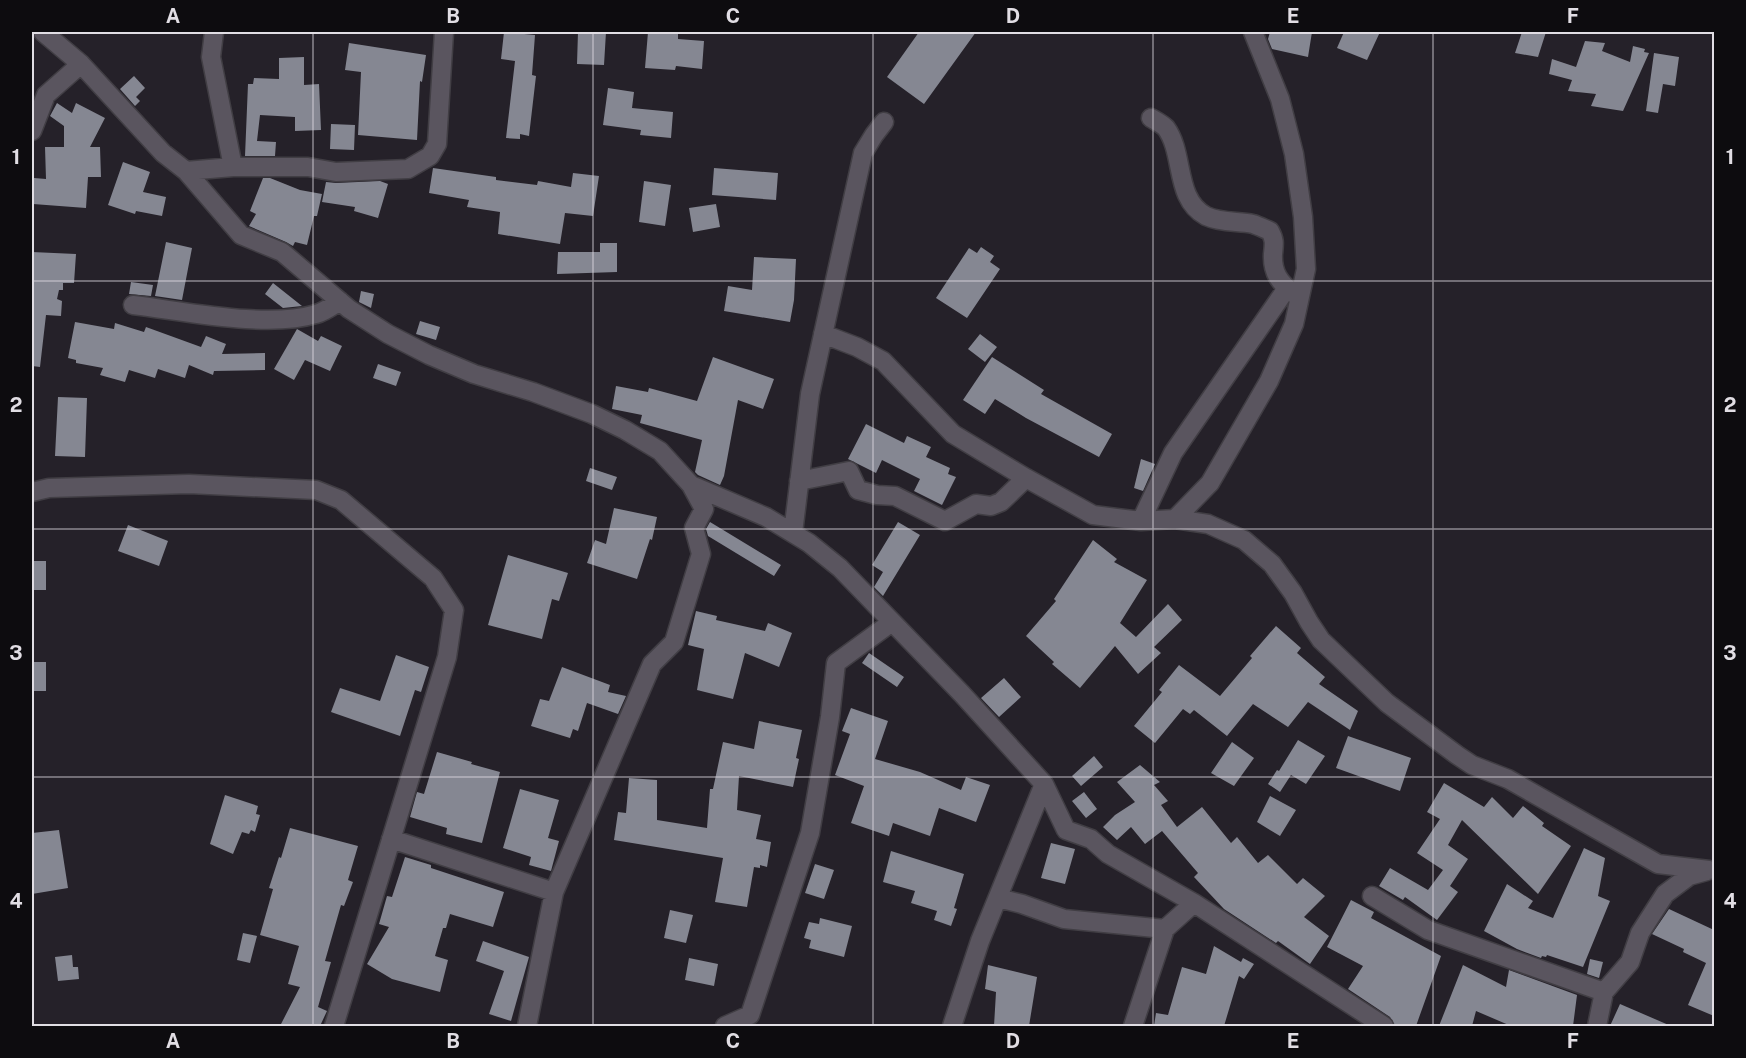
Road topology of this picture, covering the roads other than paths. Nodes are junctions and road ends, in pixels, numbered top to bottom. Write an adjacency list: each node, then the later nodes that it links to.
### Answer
1 (43, 32): 5 (street)
2 (214, 32): 9 (street)
3 (444, 32): 9 (street)
4 (1253, 32): 11 (street)
5 (81, 64): 8 (street); 10 (street)
6 (1151, 118): 11 (street)
7 (884, 122): 14 (street)
8 (32, 131)
9 (233, 167): 10 (street)
10 (186, 171): 12 (street)
11 (1293, 294): 19 (street); 20 (street)
12 (340, 301): 13 (street); 17 (street)
13 (133, 305)
14 (823, 334): 15 (street); 16 (street)
15 (1026, 478): 16 (street); 20 (street)
16 (800, 481): 21 (street)
17 (691, 485): 21 (street); 27 (street)
18 (32, 492): 24 (street)
19 (1174, 519): 20 (street); 25 (street)
20 (1141, 521)
21 (793, 533): 22 (street)
22 (892, 622): 23 (street); 36 (street)
23 (1044, 784): 30 (street); 31 (street)
24 (391, 839): 27 (street); 34 (street)
25 (1658, 864): 26 (street); 28 (street)
26 (1712, 869): 28 (street)
27 (554, 892): 35 (street)
28 (1665, 894): 33 (street)
29 (1372, 896): 33 (street)
30 (998, 898): 32 (street); 37 (street)
31 (1194, 903): 32 (street); 39 (street)
32 (1165, 929): 38 (street)
33 (1604, 992): 40 (street)
34 (334, 1026)
35 (527, 1026)
36 (724, 1026)
37 (952, 1026)
38 (1133, 1026)
39 (1384, 1026)
40 (1597, 1026)

